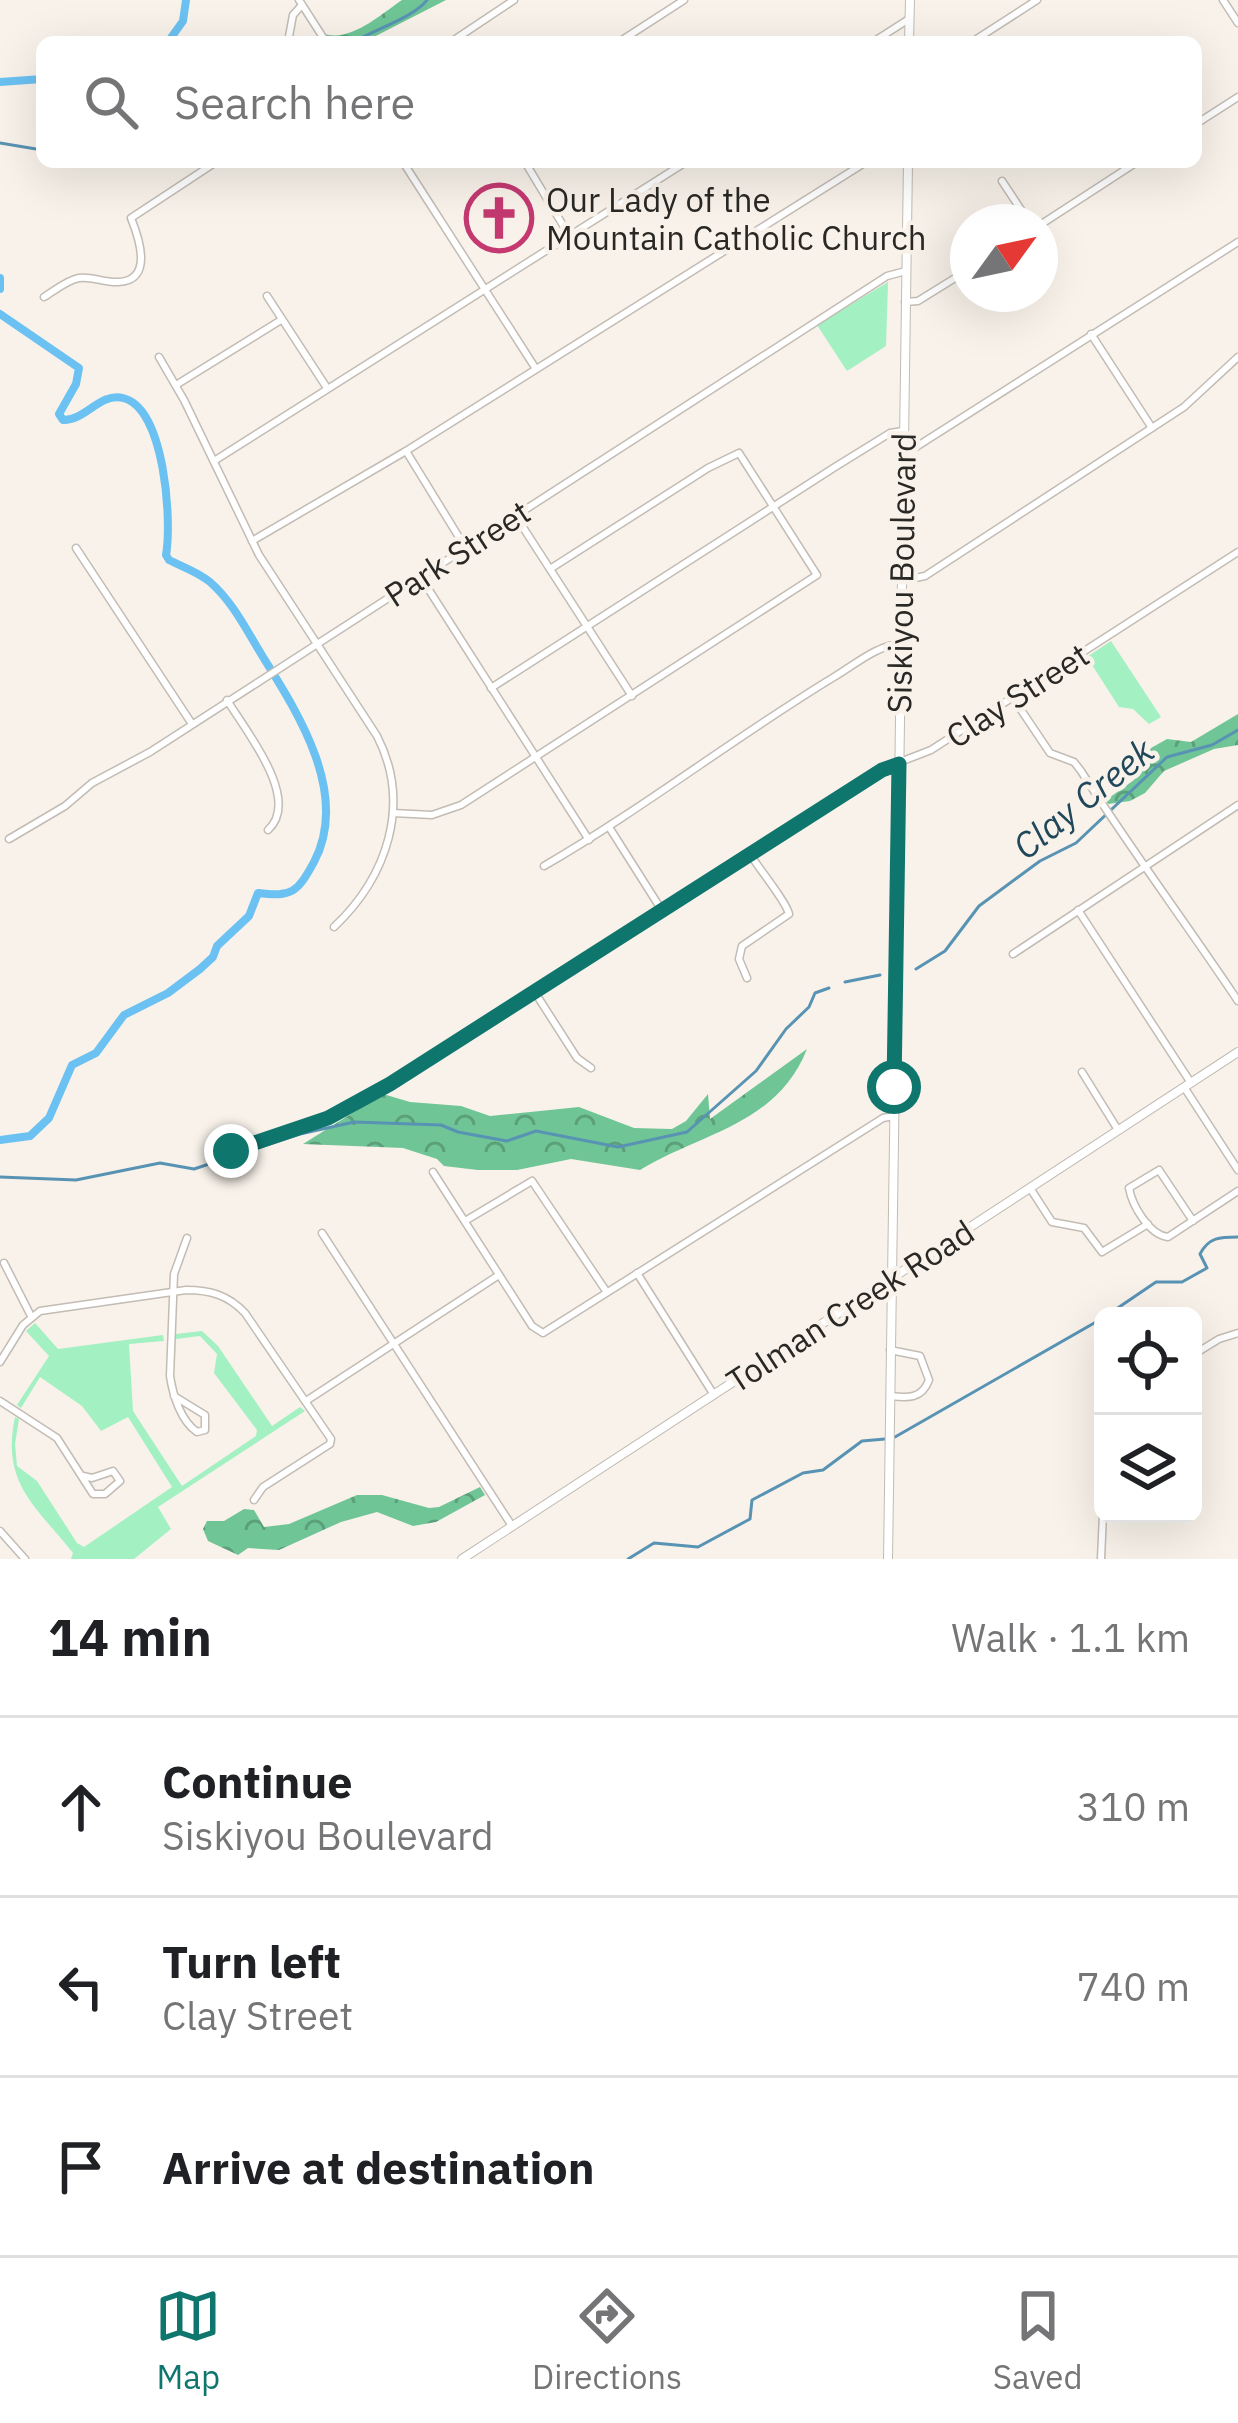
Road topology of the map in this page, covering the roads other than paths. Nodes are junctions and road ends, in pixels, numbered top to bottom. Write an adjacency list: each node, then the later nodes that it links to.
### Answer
1 (514, 0): 11 (street)
2 (910, 0): 7 (main road)
3 (1037, 0): 15 (street)
4 (1223, 0): 8 (street)
5 (681, 1): 12 (street)
6 (300, 3): 9 (street); 10 (street)
7 (909, 19): 13 (street); 14 (main road)
8 (1238, 23)
9 (289, 36)
10 (322, 36)
11 (460, 36)
12 (628, 36)
13 (882, 36)
14 (909, 36)
15 (981, 36)
16 (1238, 97): 17 (street)
17 (1202, 120)
18 (207, 168): 34 (street)
19 (407, 168): 32 (street)
20 (529, 168): 28 (street)
21 (677, 168): 28 (street)
22 (856, 168): 40 (street)
23 (908, 168): 30 (main road, Siskiyou Boulevard)
24 (1128, 168): 27 (street)
25 (1002, 181): 26 (street)
26 (1017, 204)
27 (1058, 212)
28 (570, 236): 32 (street)
29 (1238, 242): 37 (street)
30 (906, 271): 35 (main road, Siskiyou Boulevard); 49 (street, Park Street)
31 (950, 281): 35 (street)
32 (487, 290): 40 (street); 42 (street)
33 (267, 296): 36 (street)
34 (44, 297)
35 (905, 302): 44 (main road, Siskiyou Boulevard)
36 (281, 320): 41 (street); 42 (street)
37 (1090, 334): 43 (street); 45 (street)
38 (159, 357): 41 (street)
39 (1238, 357): 43 (street)
40 (536, 369): 46 (street)
41 (176, 385): 47 (street)
42 (327, 389): 47 (street)
43 (1152, 428): 56 (street)
44 (903, 431): 45 (main road, Siskiyou Boulevard); 48 (street)
45 (903, 449): 56 (main road, Siskiyou Boulevard)
46 (406, 451): 50 (street); 51 (street)
47 (214, 461): 50 (street)
48 (774, 506): 54 (street); 57 (street); 61 (street)
49 (515, 515): 51 (street, Park Street); 54 (street)
50 (252, 542): 58 (street)
51 (465, 547): 55 (street, Park Street)
52 (76, 548): 64 (street)
53 (1238, 552): 62 (street, Clay Street)
54 (550, 569): 57 (street)
55 (420, 577): 58 (street, Park Street); 60 (street)
56 (901, 581): 59 (main road, Siskiyou Boulevard)
57 (587, 626): 60 (street); 61 (street)
58 (317, 642): 63 (street, Park Street); 68 (street)
59 (900, 644): 66 (main road, Siskiyou Boulevard); 69 (street)
60 (491, 688): 65 (street)
61 (632, 696): 65 (street)
62 (1013, 698): 66 (street, Clay Street); 74 (street)
63 (227, 700): 64 (street, Park Street); 70 (street)
64 (192, 724): 71 (street, Park Street)
65 (536, 757): 68 (street); 72 (street)
66 (899, 764): 73 (street, Clay Street); 87 (main road, Siskiyou Boulevard)
67 (1238, 805): 74 (street)
68 (393, 813): 78 (street)
69 (609, 826): 72 (street); 76 (street)
70 (268, 830)
71 (10, 838)
72 (589, 840): 75 (street)
73 (750, 854): 76 (street, Clay Street); 80 (street)
74 (1145, 863): 77 (street); 82 (street)
75 (544, 866)
76 (662, 909): 81 (street, Clay Street)
77 (1078, 910): 79 (street); 86 (street)
78 (334, 927)
79 (1013, 954)
80 (747, 978)
81 (534, 991): 84 (street); 89 (street, Clay Street)
82 (1238, 1001)
83 (1238, 1052): 86 (main road, Tolman Creek Road)
84 (590, 1068)
85 (1082, 1072): 88 (street)
86 (1188, 1085): 88 (main road, Tolman Creek Road); 90 (street)
87 (894, 1116): 100 (main road, Siskiyou Boulevard); 102 (street)
88 (1118, 1130): 92 (main road, Tolman Creek Road)
89 (231, 1151)
90 (1238, 1170)
91 (433, 1172): 94 (street)
92 (1030, 1188): 96 (street); 98 (main road, Tolman Creek Road)
93 (1238, 1191): 95 (street)
94 (465, 1221): 103 (street); 106 (street)
95 (1193, 1221): 96 (street); 96 (street)
96 (1148, 1224)
97 (322, 1233): 109 (street)
98 (958, 1237): 100 (main road); 104 (main road, Tolman Creek Road)
99 (188, 1238): 105 (street)
100 (892, 1249): 104 (main road, Siskiyou Boulevard)
101 (4, 1263): 107 (street)
102 (637, 1273): 106 (street); 113 (street)
103 (500, 1275): 106 (street); 109 (street)
104 (891, 1280): 111 (main road, Siskiyou Boulevard); 113 (main road, Tolman Creek Road)
105 (173, 1292): 107 (street); 114 (street); 117 (street)
106 (607, 1292)
107 (32, 1316): 112 (street)
108 (1238, 1333): 110 (street)
109 (392, 1343): 117 (street); 121 (street)
110 (1202, 1349)
111 (890, 1350): 115 (main road, Siskiyou Boulevard); 115 (street)
112 (0, 1362)
113 (714, 1395): 121 (main road, Tolman Creek Road)
114 (174, 1396): 114 (street)
115 (890, 1396): 125 (main road, Siskiyou Boulevard)
116 (0, 1401): 118 (street)
117 (306, 1401): 119 (street)
118 (83, 1476): 118 (street)
119 (254, 1500)
120 (1103, 1523): 126 (street)
121 (512, 1526): 124 (main road, Tolman Creek Road)
122 (0, 1531): 123 (street)
123 (25, 1559)
124 (462, 1559)
125 (887, 1559)
126 (1101, 1559)

